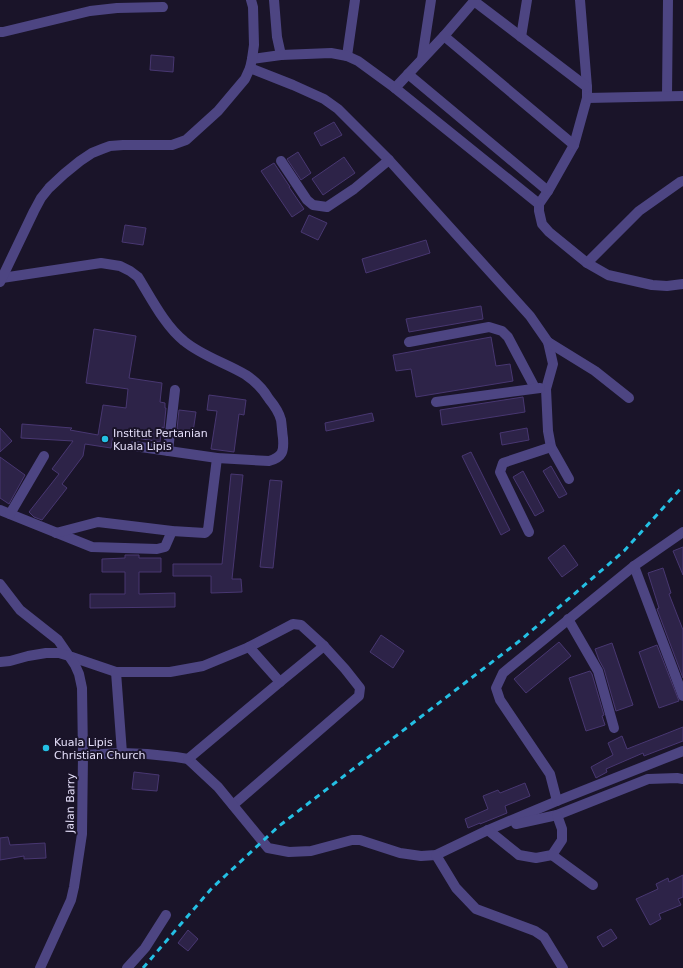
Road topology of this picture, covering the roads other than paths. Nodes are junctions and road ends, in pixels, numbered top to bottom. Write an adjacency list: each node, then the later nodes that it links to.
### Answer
1 (251, 0): 16 (street)
2 (274, 0): 13 (street)
3 (355, 0): 14 (street)
4 (431, 0): 15 (street)
5 (527, 0): 12 (street)
6 (580, 0): 18 (street)
7 (668, 0): 20 (street)
8 (474, 1): 11 (street); 12 (street)
9 (163, 7): 10 (street)
10 (0, 32)
11 (444, 36): 15 (street); 23 (street)
12 (521, 37): 18 (street)
13 (281, 55): 14 (street); 16 (street)
14 (347, 56): 19 (street)
15 (422, 59): 17 (street)
16 (251, 63): 24 (street); 30 (street)
17 (408, 74): 19 (street); 27 (street)
18 (587, 87): 22 (street)
19 (395, 88): 28 (street)
20 (667, 96): 21 (street); 22 (street)
21 (683, 96)
22 (587, 98): 23 (street)
23 (574, 145): 27 (street)
24 (389, 160): 25 (street); 33 (street)
25 (281, 161)
26 (683, 181): 29 (street)
27 (548, 190): 28 (street)
28 (539, 204): 29 (street)
29 (587, 263): 31 (street)
30 (1, 281): 43 (street)
31 (683, 284)
32 (409, 342): 34 (street)
33 (548, 342): 35 (street); 37 (street)
34 (535, 388): 35 (street); 38 (street)
35 (546, 388): 40 (street)
36 (176, 390): 41 (street)
37 (629, 398)
38 (436, 402)
39 (134, 446): 41 (street)
40 (551, 447): 44 (street); 48 (street)
41 (168, 451): 43 (street)
42 (44, 456): 46 (street)
43 (217, 458): 47 (street)
44 (569, 479)
45 (0, 510): 46 (street)
46 (10, 514): 50 (street)
47 (172, 531): 50 (street); 50 (street)
48 (529, 532)
49 (683, 532): 51 (street)
50 (56, 533)
51 (634, 566): 53 (street); 60 (street)
52 (0, 584): 56 (street, Jalan Barry)
53 (568, 619): 61 (street); 67 (street)
54 (324, 646): 55 (street); 59 (street); 68 (street)
55 (249, 647): 58 (street); 59 (street)
56 (69, 656): 57 (street); 58 (street); 64 (street, Jalan Barry)
57 (0, 662)
58 (116, 672): 63 (street)
59 (280, 682): 65 (street)
60 (683, 696)
61 (614, 728)
62 (683, 751): 67 (street)
63 (122, 753): 64 (street); 65 (street)
64 (82, 755): 75 (street, Jalan Barry)
65 (188, 759): 68 (street)
66 (683, 779): 69 (street)
67 (558, 801): 70 (street)
68 (233, 805): 71 (street)
69 (557, 815): 70 (street); 72 (street)
70 (488, 830): 71 (street); 72 (street)
71 (436, 855): 77 (street)
72 (552, 855): 73 (street)
73 (593, 885)
74 (166, 915): 76 (street)
75 (40, 968)
76 (127, 968)
77 (563, 968)

